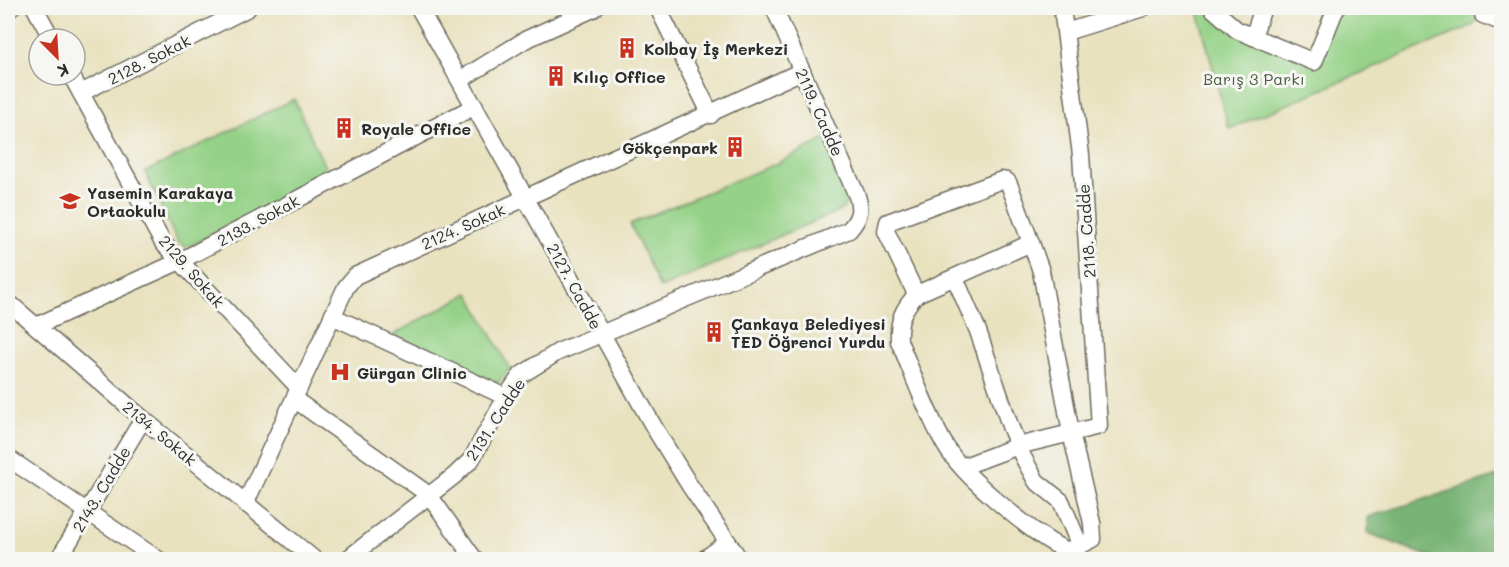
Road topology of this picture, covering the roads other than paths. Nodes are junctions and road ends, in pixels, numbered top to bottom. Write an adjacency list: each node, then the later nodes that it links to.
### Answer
1 (11, 8): 14 (street)
2 (35, 8): 16 (street)
3 (248, 8): 22 (street, 2128. Sokak)
4 (419, 8): 20 (street, 2127. Cadde)
5 (595, 8): 20 (street)
6 (658, 8): 24 (street)
7 (774, 8): 19 (street, 2119. Cadde)
8 (1062, 8): 17 (street, 2118. Cadde)
9 (1143, 8): 17 (street)
10 (1212, 8): 18 (street)
11 (1263, 8): 18 (street)
12 (1336, 8): 18 (street)
13 (1481, 8): 15 (street)
14 (8, 10)
15 (1502, 17)
16 (45, 27)
17 (1066, 33): 38 (street, 2118. Cadde)
18 (1253, 37)
19 (802, 71): 24 (street, 2124. Sokak); 26 (street, 2119. Cadde)
20 (460, 80): 23 (street, 2127. Cadde)
21 (78, 87): 22 (street, 2129. Sokak)
22 (81, 93): 28 (street, 2129. Sokak)
23 (475, 106): 25 (street, 2127. Cadde); 28 (street, 2133. Sokak)
24 (711, 115): 25 (street, 2124. Sokak)
25 (526, 199): 32 (street, 2124. Sokak); 34 (street, 2127. Cadde)
26 (858, 218): 34 (street, 2131. Cadde)
27 (1031, 243): 29 (street); 30 (street); 38 (street)
28 (180, 261): 33 (street, 2133. Sokak); 35 (street, 2129. Sokak)
29 (955, 278): 30 (street); 39 (street)
30 (917, 294): 41 (street)
31 (8, 302): 33 (street, 2134. Sokak)
32 (332, 316): 35 (street, 2124. Sokak); 36 (street)
33 (36, 326): 37 (street, 2134. Sokak)
34 (601, 332): 36 (street, 2131. Cadde); 45 (street, 2127. Cadde)
35 (297, 394): 42 (street, 2129. Sokak); 43 (street, 2124. Sokak)
36 (506, 397): 42 (street, 2131. Cadde)
37 (143, 419): 43 (street, 2134. Sokak); 44 (street, 2143. Cadde)
38 (1071, 433): 39 (street); 46 (street)
39 (1018, 446): 41 (street); 46 (street)
40 (8, 458): 44 (street)
41 (962, 467): 46 (street)
42 (429, 495): 50 (street, 2131. Cadde); 51 (street, 2129. Sokak)
43 (245, 504): 49 (street, 2134. Sokak)
44 (88, 512): 47 (street, 2143. Cadde); 48 (street)
45 (728, 542): 52 (street); 53 (street, 2127. Cadde)
46 (1080, 546)
47 (58, 560)
48 (159, 560)
49 (315, 560)
50 (346, 560)
51 (475, 560)
52 (702, 560)
53 (740, 560)

